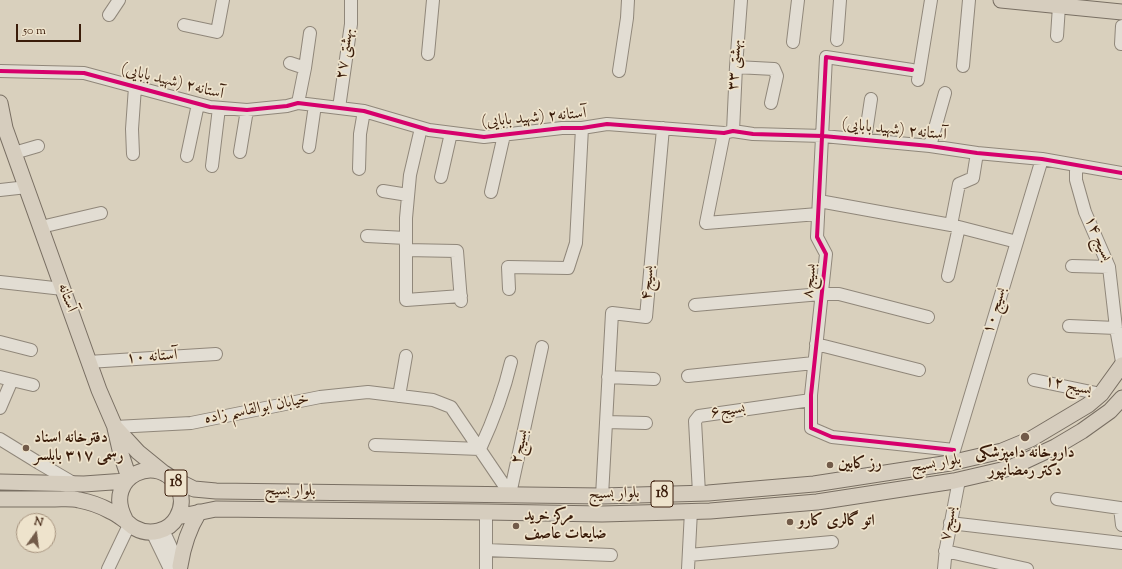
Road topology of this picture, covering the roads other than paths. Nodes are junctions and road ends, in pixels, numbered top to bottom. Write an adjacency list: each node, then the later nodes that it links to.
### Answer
1 (119, 0): 15 (street)
2 (223, 0): 16 (street)
3 (351, 0): 39 (street, بهشتی ۲۷)
4 (433, 0): 23 (street)
5 (628, 0): 29 (street)
6 (741, 0): 26 (street, بهشتی ۳۳)
7 (798, 0): 21 (street)
8 (840, 0): 20 (street)
9 (931, 0): 48 (street, بسیج۸)
10 (969, 0): 25 (street)
11 (1001, 0): 13 (main road)
12 (1122, 4): 13 (main road)
13 (1059, 6): 14 (main road); 19 (street)
14 (1122, 12)
15 (109, 15)
16 (184, 25)
17 (1122, 26): 22 (street)
18 (310, 32): 27 (street)
19 (1057, 36)
20 (837, 40)
21 (793, 42)
22 (1121, 44)
23 (428, 54)
24 (290, 63): 27 (street)
25 (963, 66)
26 (736, 67): 35 (street); 45 (street, بهشتی ۳۳)
27 (305, 68): 34 (street)
28 (0, 71): 30 (street, آستانه۲ (شهید بابایی))
29 (619, 71)
30 (135, 87): 36 (street, آستانه۲ (شهید بابایی)); 56 (street)
31 (945, 93): 51 (street)
32 (871, 99): 49 (street)
33 (0, 103): 54 (main road, آستانه)
34 (298, 103): 37 (street, آستانه۲ (شهید بابایی)); 40 (street, آستانه۲ (شهید بابایی))
35 (771, 103)
36 (198, 104): 38 (street, آستانه۲ (شهید بابایی)); 57 (street)
37 (316, 105): 39 (street, آستانه۲ (شهید بابایی)); 52 (street)
38 (219, 108): 40 (street, آستانه۲ (شهید بابایی)); 60 (street)
39 (339, 108): 41 (street, آستانه۲ (شهید بابایی))
40 (247, 110): 53 (street)
41 (364, 111): 42 (street, آستانه۲ (شهید بابایی)); 61 (street)
42 (421, 128): 46 (street, آستانه۲ (شهید بابایی)); 68 (street)
43 (582, 128): 44 (street, آستانه۲ (شهید بابایی)); 47 (street, آستانه۲ (شهید بابایی)); 83 (street)
44 (663, 128): 45 (street, آستانه۲ (شهید بابایی)); 101 (street, بسیج۴)
45 (728, 132): 48 (street, آستانه۲ (شهید بابایی)); 71 (street, بهشتی ۳۳)
46 (451, 133): 47 (street, آستانه۲ (شهید بابایی)); 63 (street)
47 (504, 135): 67 (street)
48 (823, 136): 49 (street, آستانه۲ (شهید بابایی)); 69 (street, بسیج۸)
49 (865, 139): 51 (street, آستانه۲ (شهید بابایی))
50 (38, 146): 54 (street)
51 (930, 146): 55 (street, آستانه۲ (شهید بابایی))
52 (309, 147)
53 (240, 152)
54 (14, 153): 64 (main road, آستانه)
55 (977, 153): 58 (street, آستانه۲ (شهید بابایی)); 72 (street)
56 (133, 154)
57 (187, 156)
58 (1042, 160): 59 (street, آستانه۲ (شهید بابایی)); 76 (street, بسیج ۱۰)
59 (1076, 165): 62 (street, آستانه۲ (شهید بابایی)); 79 (street, بسیج ۱۴)
60 (212, 166)
61 (359, 169)
62 (1122, 173)
63 (441, 177)
64 (27, 187): 65 (street); 73 (main road, آستانه)
65 (0, 190)
66 (383, 191): 68 (street)
67 (491, 192)
68 (408, 195): 75 (street)
69 (819, 201): 71 (street, بسیج۸); 72 (street)
70 (101, 213): 73 (street)
71 (818, 214): 84 (street, بسیج۸)
72 (955, 226): 76 (street); 80 (street)
73 (41, 227): 82 (main road, آستانه)
74 (367, 236): 75 (street)
75 (406, 238): 77 (street)
76 (1017, 242): 118 (street, بسیج ۱۰)
77 (406, 250): 77 (street)
78 (1072, 266): 79 (street)
79 (1109, 267): 88 (street, بسیج ۱۴)
80 (948, 276)
81 (0, 282): 82 (street)
82 (63, 289): 95 (main road, آستانه)
83 (510, 289)
84 (821, 294): 85 (street); 86 (street); 90 (street, بسیج۸)
85 (695, 305)
86 (928, 317)
87 (1069, 326): 88 (street)
88 (1116, 328): 97 (street, بسیج ۱۴)
89 (0, 342): 92 (street)
90 (816, 344): 98 (street, بسیج۸); 99 (street)
91 (542, 347): 125 (street, بسیج۲)
92 (31, 350)
93 (216, 354): 95 (street, آستانه ۱۰)
94 (406, 356): 108 (street)
95 (88, 362): 114 (main road, آستانه)
96 (511, 362): 117 (street)
97 (1122, 363): 107 (main road, بلوار بسیج / 18)
98 (814, 364): 100 (street); 110 (street, بسیج۸)
99 (919, 370)
100 (688, 376)
101 (608, 377): 103 (street); 112 (street, بسیج۴)
102 (0, 378): 104 (street)
103 (654, 379)
104 (12, 380): 106 (street); 111 (street)
105 (1034, 380): 107 (street, بسیج ۱۲)
106 (33, 385)
107 (1101, 394): 118 (main road, بلوار بسیج / 18)
108 (399, 396): 114 (street, خیابان ابوالقاسم زاده); 117 (street, خیابان ابوالقاسم زاده)
109 (1122, 398): 121 (main road, بلوار بسیج / 18)
110 (811, 400): 118 (street, بسیج۸); 124 (street, بسیج۶)
111 (0, 408)
112 (606, 422): 113 (street); 126 (street, بسیج۴)
113 (646, 423)
114 (115, 427): 119 (main road, آستانه); 120 (main road)
115 (0, 439): 123 (street)
116 (375, 445): 117 (street)
117 (480, 449): 125 (street, بسیج۲)
118 (952, 457): 124 (main road, بلوار بسیج / 18)
119 (167, 475): 120 (main road, 18); 125 (main road, بلوار بسیج / 18); 133 (main road, 18)
120 (128, 479): 123 (main road, 18); 134 (main road)
121 (959, 480): 130 (main road, بلوار بسیج / 18); 135 (street, بسیج۷)
122 (0, 482): 123 (main road, 18)
123 (79, 484): 129 (main road)
124 (699, 493): 126 (main road, بلوار بسیج / 18)
125 (510, 494): 126 (main road, بلوار بسیج / 18)
126 (602, 496)
127 (0, 499): 129 (main road)
128 (1057, 499): 136 (street)
129 (84, 501): 134 (main road)
130 (691, 511): 132 (main road, بلوار بسیج / 18); 143 (street)
131 (199, 512): 132 (main road, بلوار بسیج / 18); 133 (main road, بلوار بسیج / 18); 144 (main road)
132 (486, 512): 140 (street)
133 (177, 517): 137 (main road, 18)
134 (127, 522): 137 (main road); 145 (street)
135 (950, 523): 139 (street); 141 (street, بسیج۷)
136 (1122, 525)
137 (158, 531): 144 (street)
138 (832, 542): 143 (street)
139 (1122, 543)
140 (486, 550): 142 (street); 146 (street)
141 (945, 551): 148 (street, بسیج۷); 149 (street)
142 (611, 555)
143 (689, 555): 147 (street)
144 (177, 568)
145 (108, 569)
146 (486, 569)
147 (688, 569)
148 (944, 569)
149 (1027, 569)

